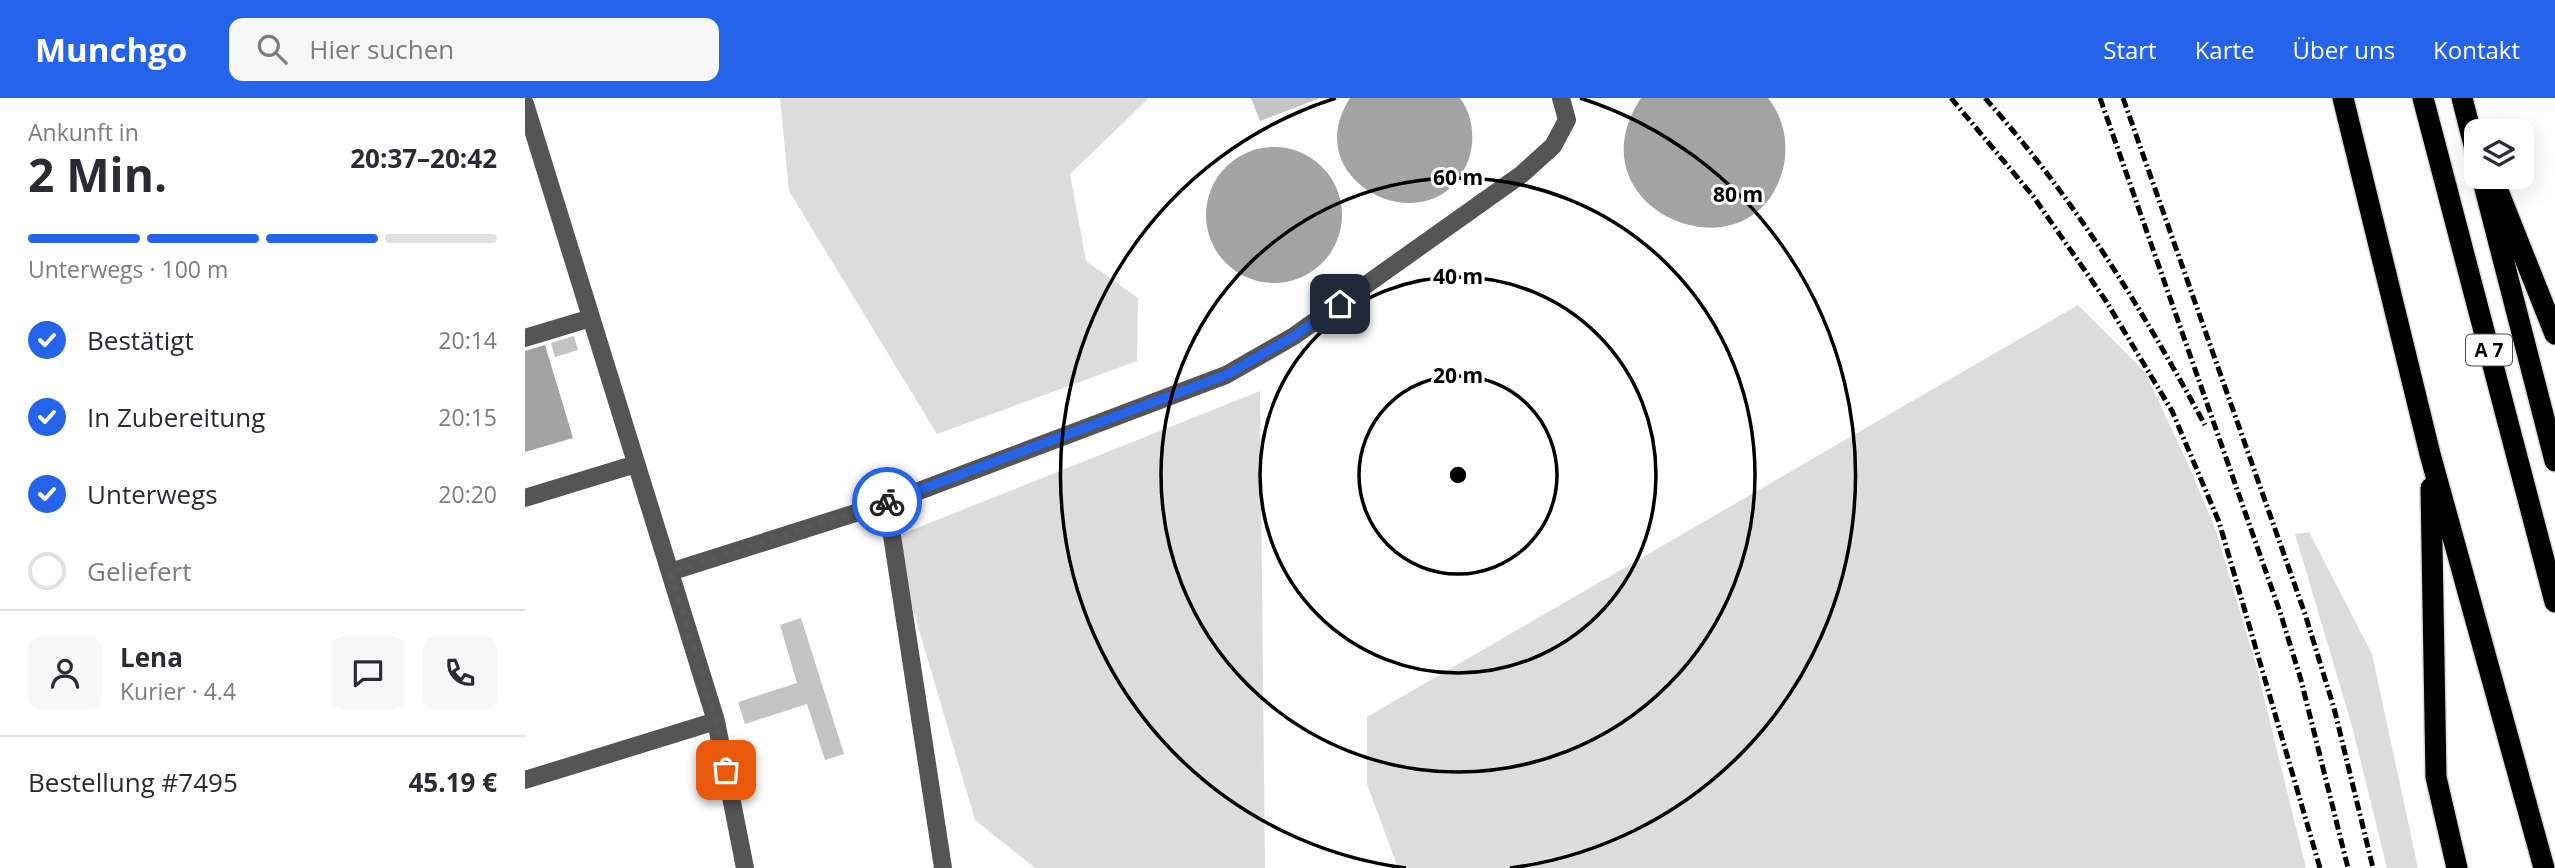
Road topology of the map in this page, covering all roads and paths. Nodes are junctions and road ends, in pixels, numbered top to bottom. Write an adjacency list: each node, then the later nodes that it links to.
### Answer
1 (1561, 98): 17 (lane)
2 (2343, 98): 13 (highway)
3 (2423, 98): 19 (highway, A 7)
4 (2463, 102): 6 (highway); 7 (highway)
5 (525, 104): 10 (lane)
6 (2467, 119)
7 (2470, 119)
8 (2485, 189): 14 (highway, A 7)
9 (2498, 189): 11 (highway)
10 (591, 318): 12 (lane); 15 (lane)
11 (2555, 334)
12 (525, 338)
13 (2430, 454): 24 (highway); 25 (highway)
14 (2555, 461)
15 (636, 464): 16 (lane); 18 (lane)
16 (525, 498)
17 (887, 503): 18 (lane); 23 (lane)
18 (670, 572): 20 (lane)
19 (2555, 602)
20 (716, 721): 21 (lane); 22 (lane)
21 (525, 780)
22 (745, 868)
23 (943, 868)
24 (2457, 868)
25 (2544, 868)

